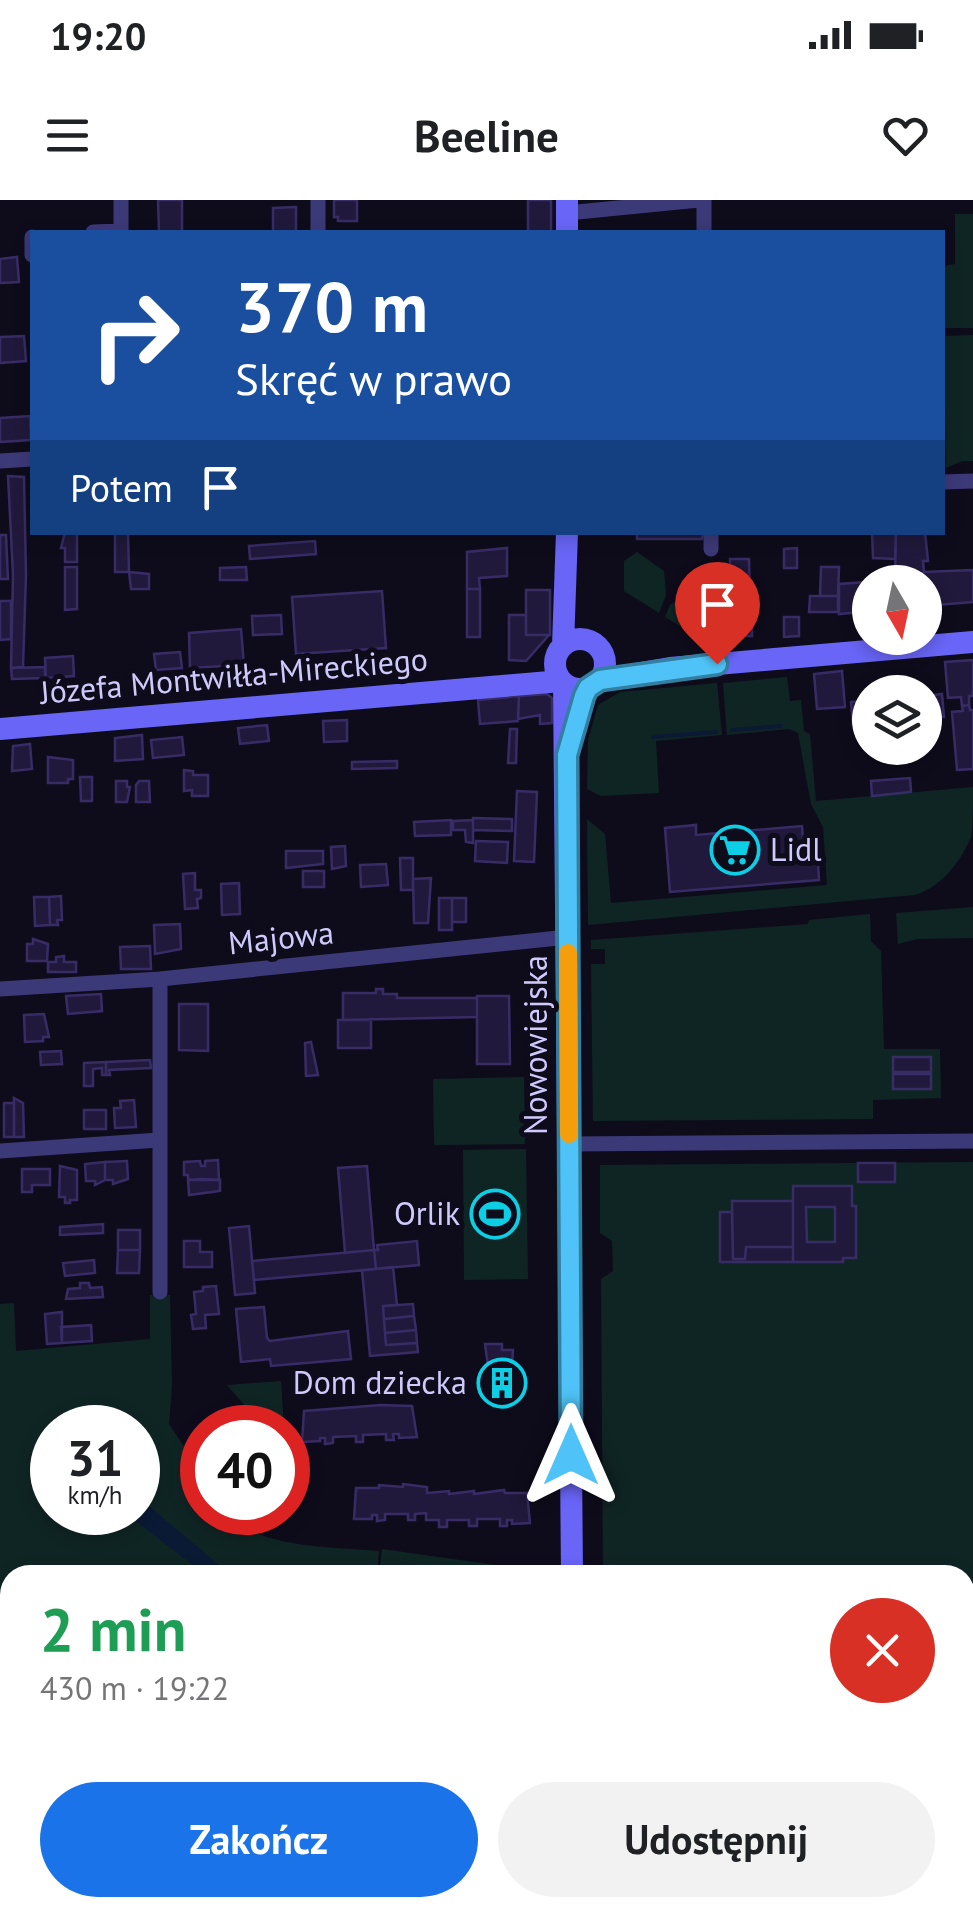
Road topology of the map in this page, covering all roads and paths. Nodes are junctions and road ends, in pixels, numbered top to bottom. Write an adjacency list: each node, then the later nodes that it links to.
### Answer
1 (121, 200): 5 (street)
2 (318, 200): 6 (street)
3 (702, 200): 4 (street); 7 (street)
4 (567, 215)
5 (121, 230)
6 (318, 230)
7 (704, 230)
8 (30, 459): 9 (street)
9 (0, 462)
10 (945, 482): 11 (street)
11 (973, 482)
12 (567, 535): 13 (street)
13 (567, 575): 15 (street); 16 (street, Nowowiejska)
14 (973, 642): 17 (street)
15 (597, 647): 16 (street); 17 (street); 18 (street)
16 (561, 667): 18 (street); 19 (street, Józefa Montwiłła-Mireckiego); 20 (street, Nowowiejska)
17 (670, 668): 18 (street)
18 (594, 684): 20 (street, Nowowiejska)
19 (0, 729)
20 (567, 755): 21 (street, Nowowiejska)
21 (568, 937): 22 (street, Majowa); 26 (street, Nowowiejska)
22 (160, 979): 23 (street, Majowa); 24 (street)
23 (0, 990)
24 (159, 1140): 27 (street); 28 (street)
25 (973, 1140): 26 (street)
26 (570, 1144): 29 (street, Nowowiejska)
27 (0, 1151)
28 (160, 1292)
29 (572, 1565)

